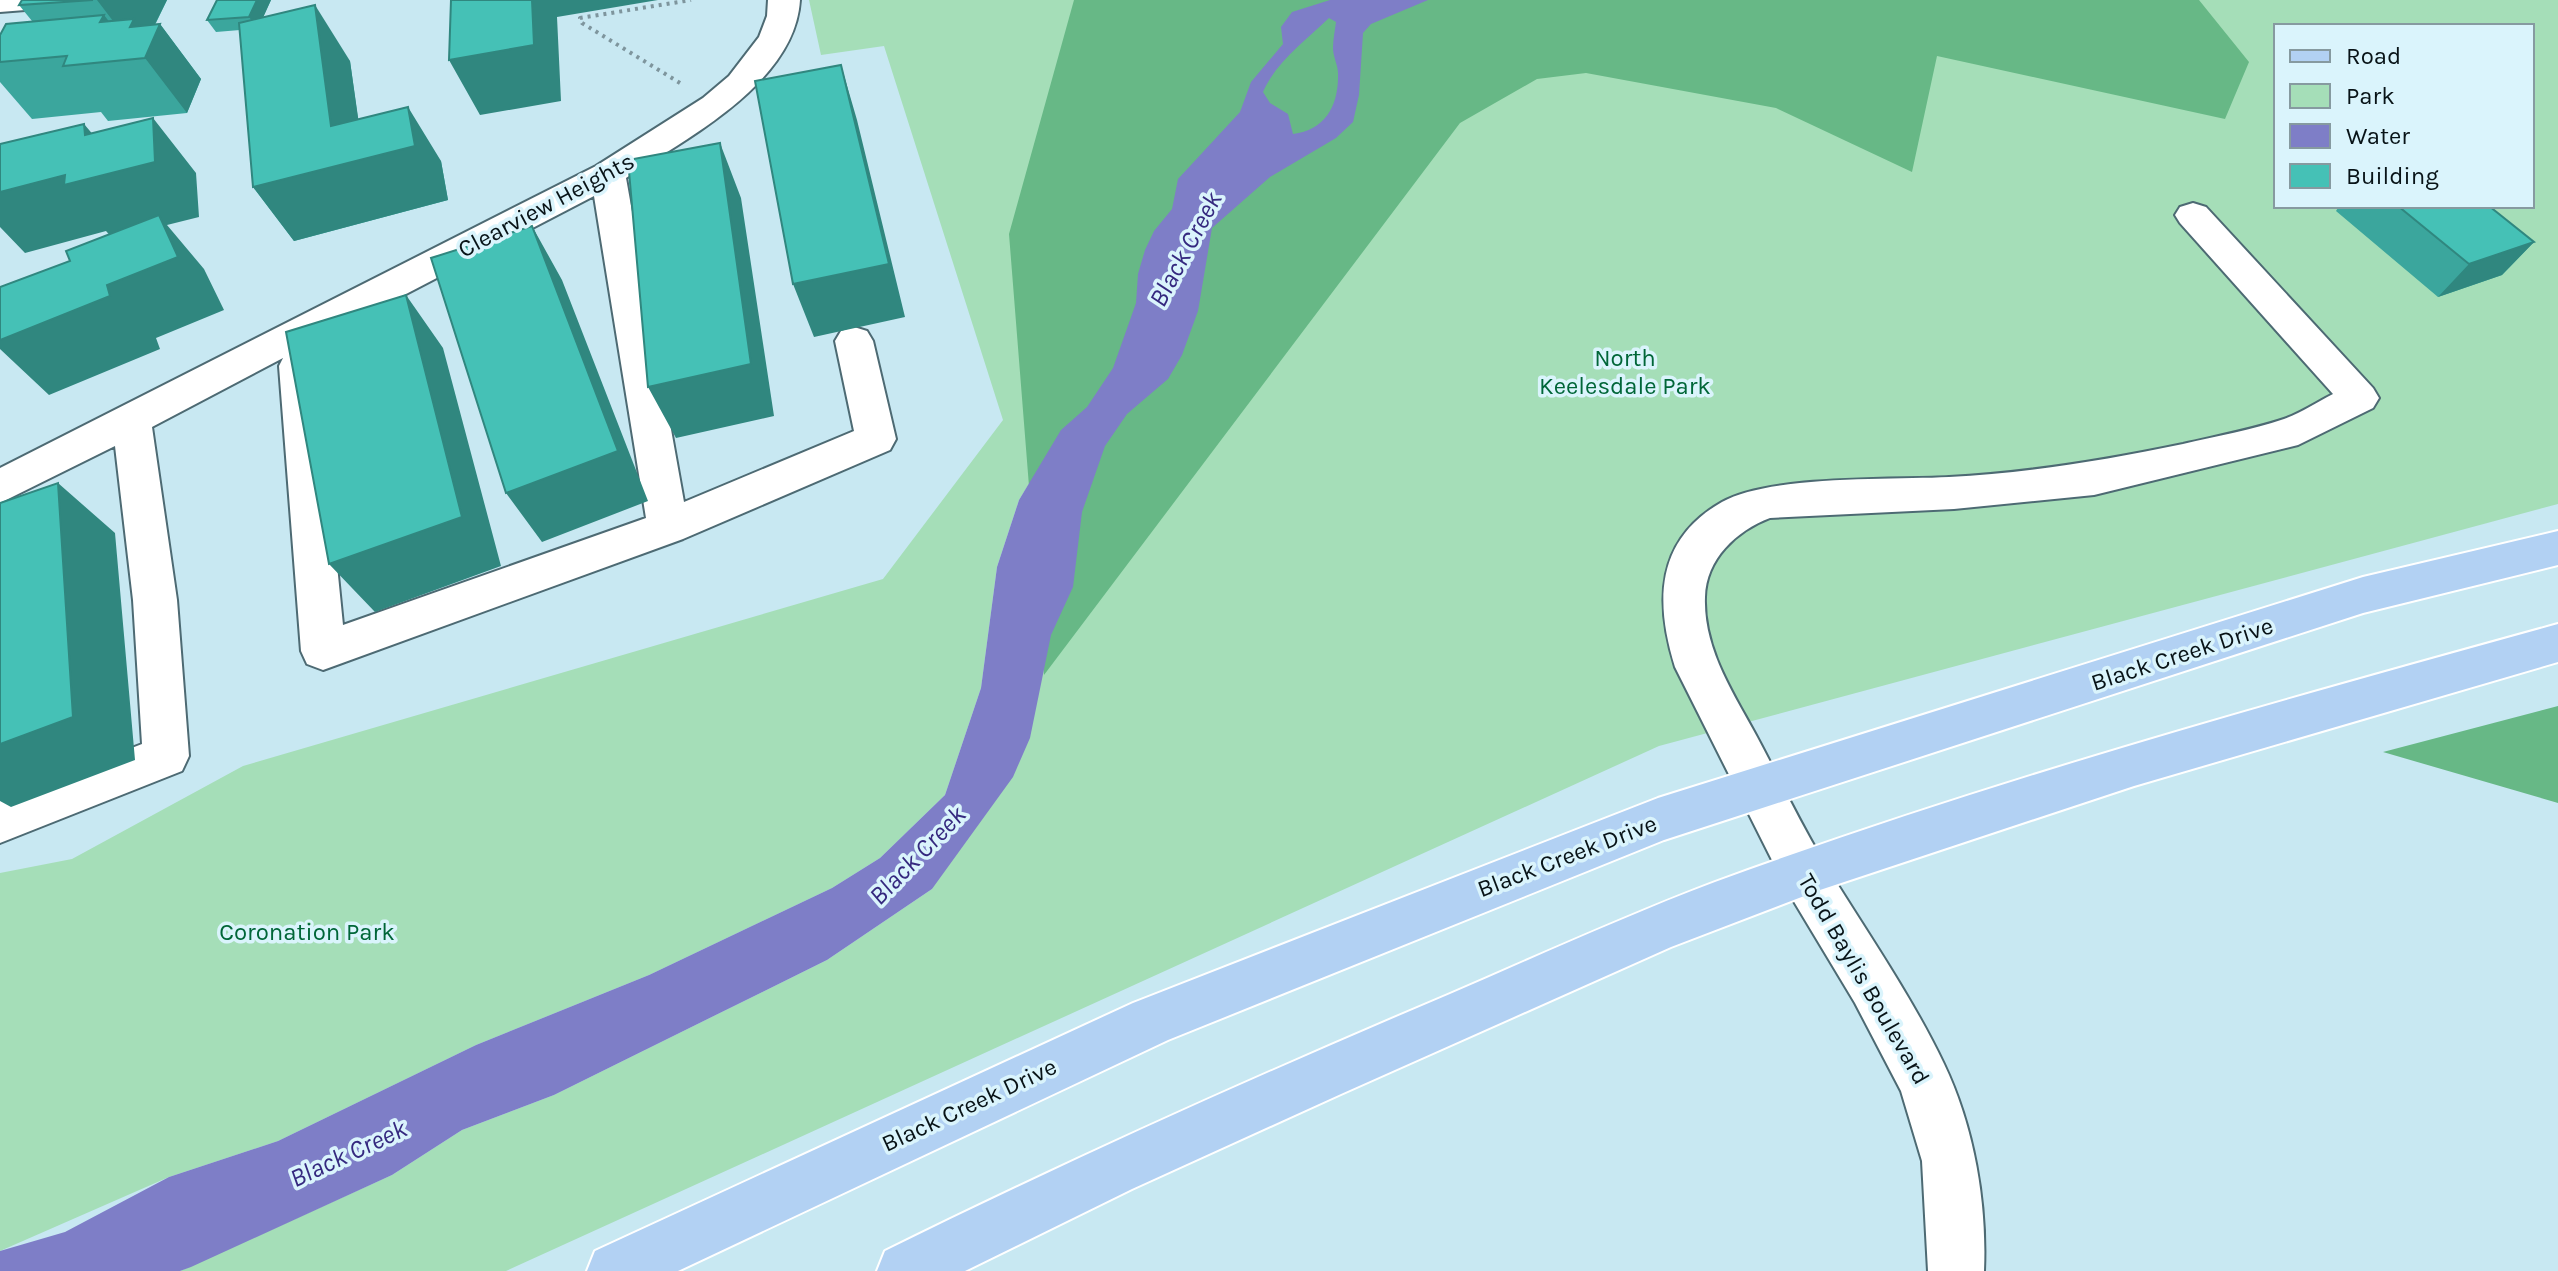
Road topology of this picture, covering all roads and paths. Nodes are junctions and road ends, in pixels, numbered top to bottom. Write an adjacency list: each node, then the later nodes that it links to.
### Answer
1 (52, 0): 4 (street)
2 (691, 0): 5 (path)
3 (784, 0): 6 (street, Clearview Heights)
4 (0, 3)
5 (691, 90)
6 (608, 174): 8 (street, Clearview Heights); 12 (street)
7 (2193, 215): 15 (street, Todd Baylis Boulevard)
8 (296, 335): 10 (street, Clearview Heights); 12 (street)
9 (854, 341): 12 (street)
10 (131, 419): 11 (street, Clearview Heights); 16 (street)
11 (0, 487)
12 (668, 527)
13 (2558, 548): 15 (main road, Black Creek Drive)
14 (2558, 643): 17 (main road)
15 (1758, 789): 17 (street, Todd Baylis Boulevard); 18 (main road, Black Creek Drive)
16 (0, 821)
17 (1804, 874): 19 (main road); 20 (street, Todd Baylis Boulevard)
18 (615, 1271)
19 (905, 1271)
20 (1956, 1271)

